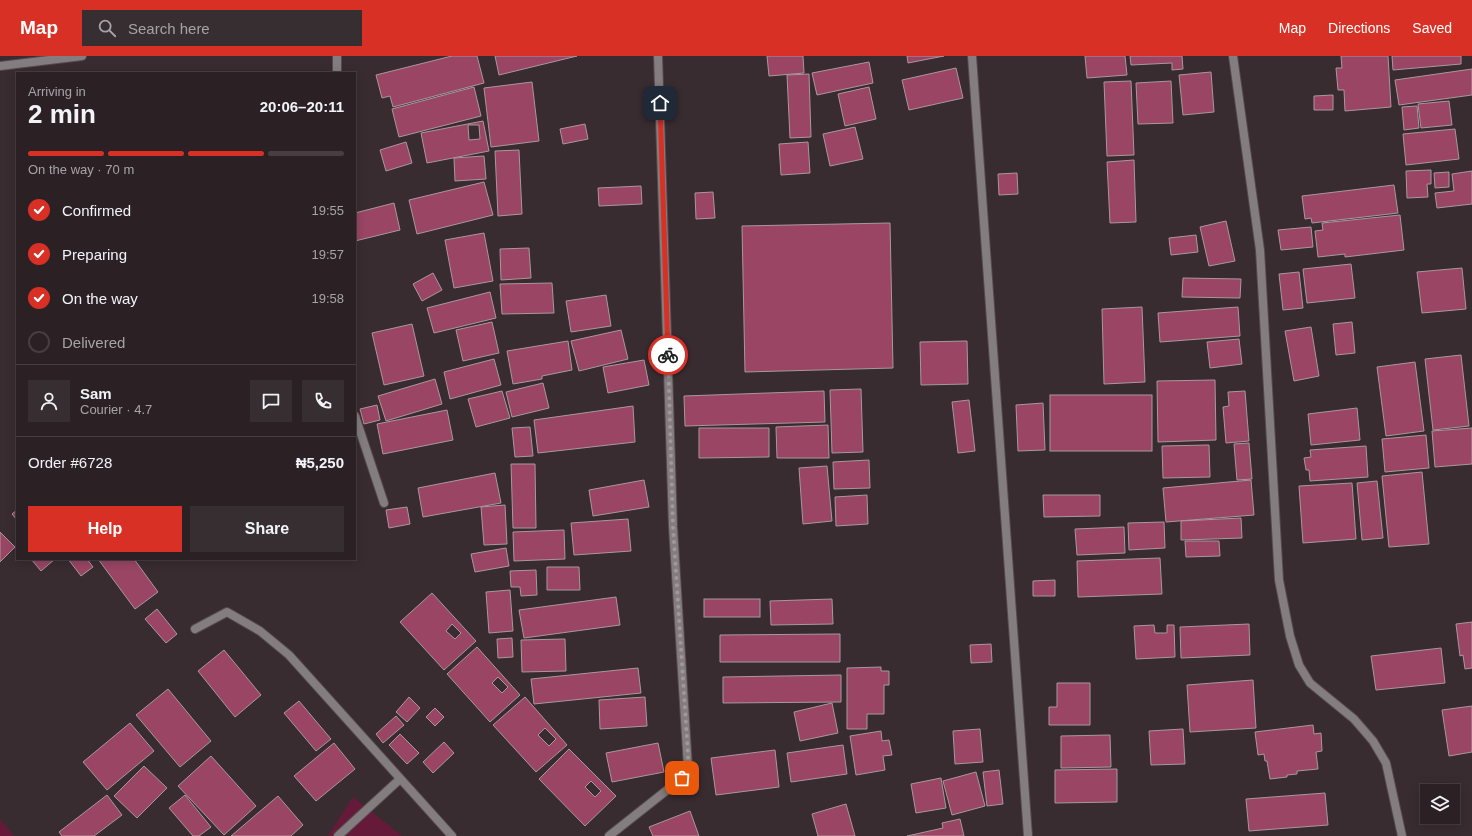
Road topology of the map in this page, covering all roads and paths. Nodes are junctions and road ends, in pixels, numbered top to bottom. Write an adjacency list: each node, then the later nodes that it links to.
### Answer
1 (82, 56): 6 (street)
2 (337, 56): 7 (street)
3 (658, 56): 14 (street)
4 (972, 56): 15 (street)
5 (1233, 56): 16 (street)
6 (0, 66)
7 (337, 72)
8 (356, 419): 9 (street)
9 (384, 503)
10 (194, 629): 11 (street)
11 (400, 779): 12 (street); 13 (street)
12 (338, 836)
13 (452, 836)
14 (609, 836)
15 (1028, 836)
16 (1402, 836)

